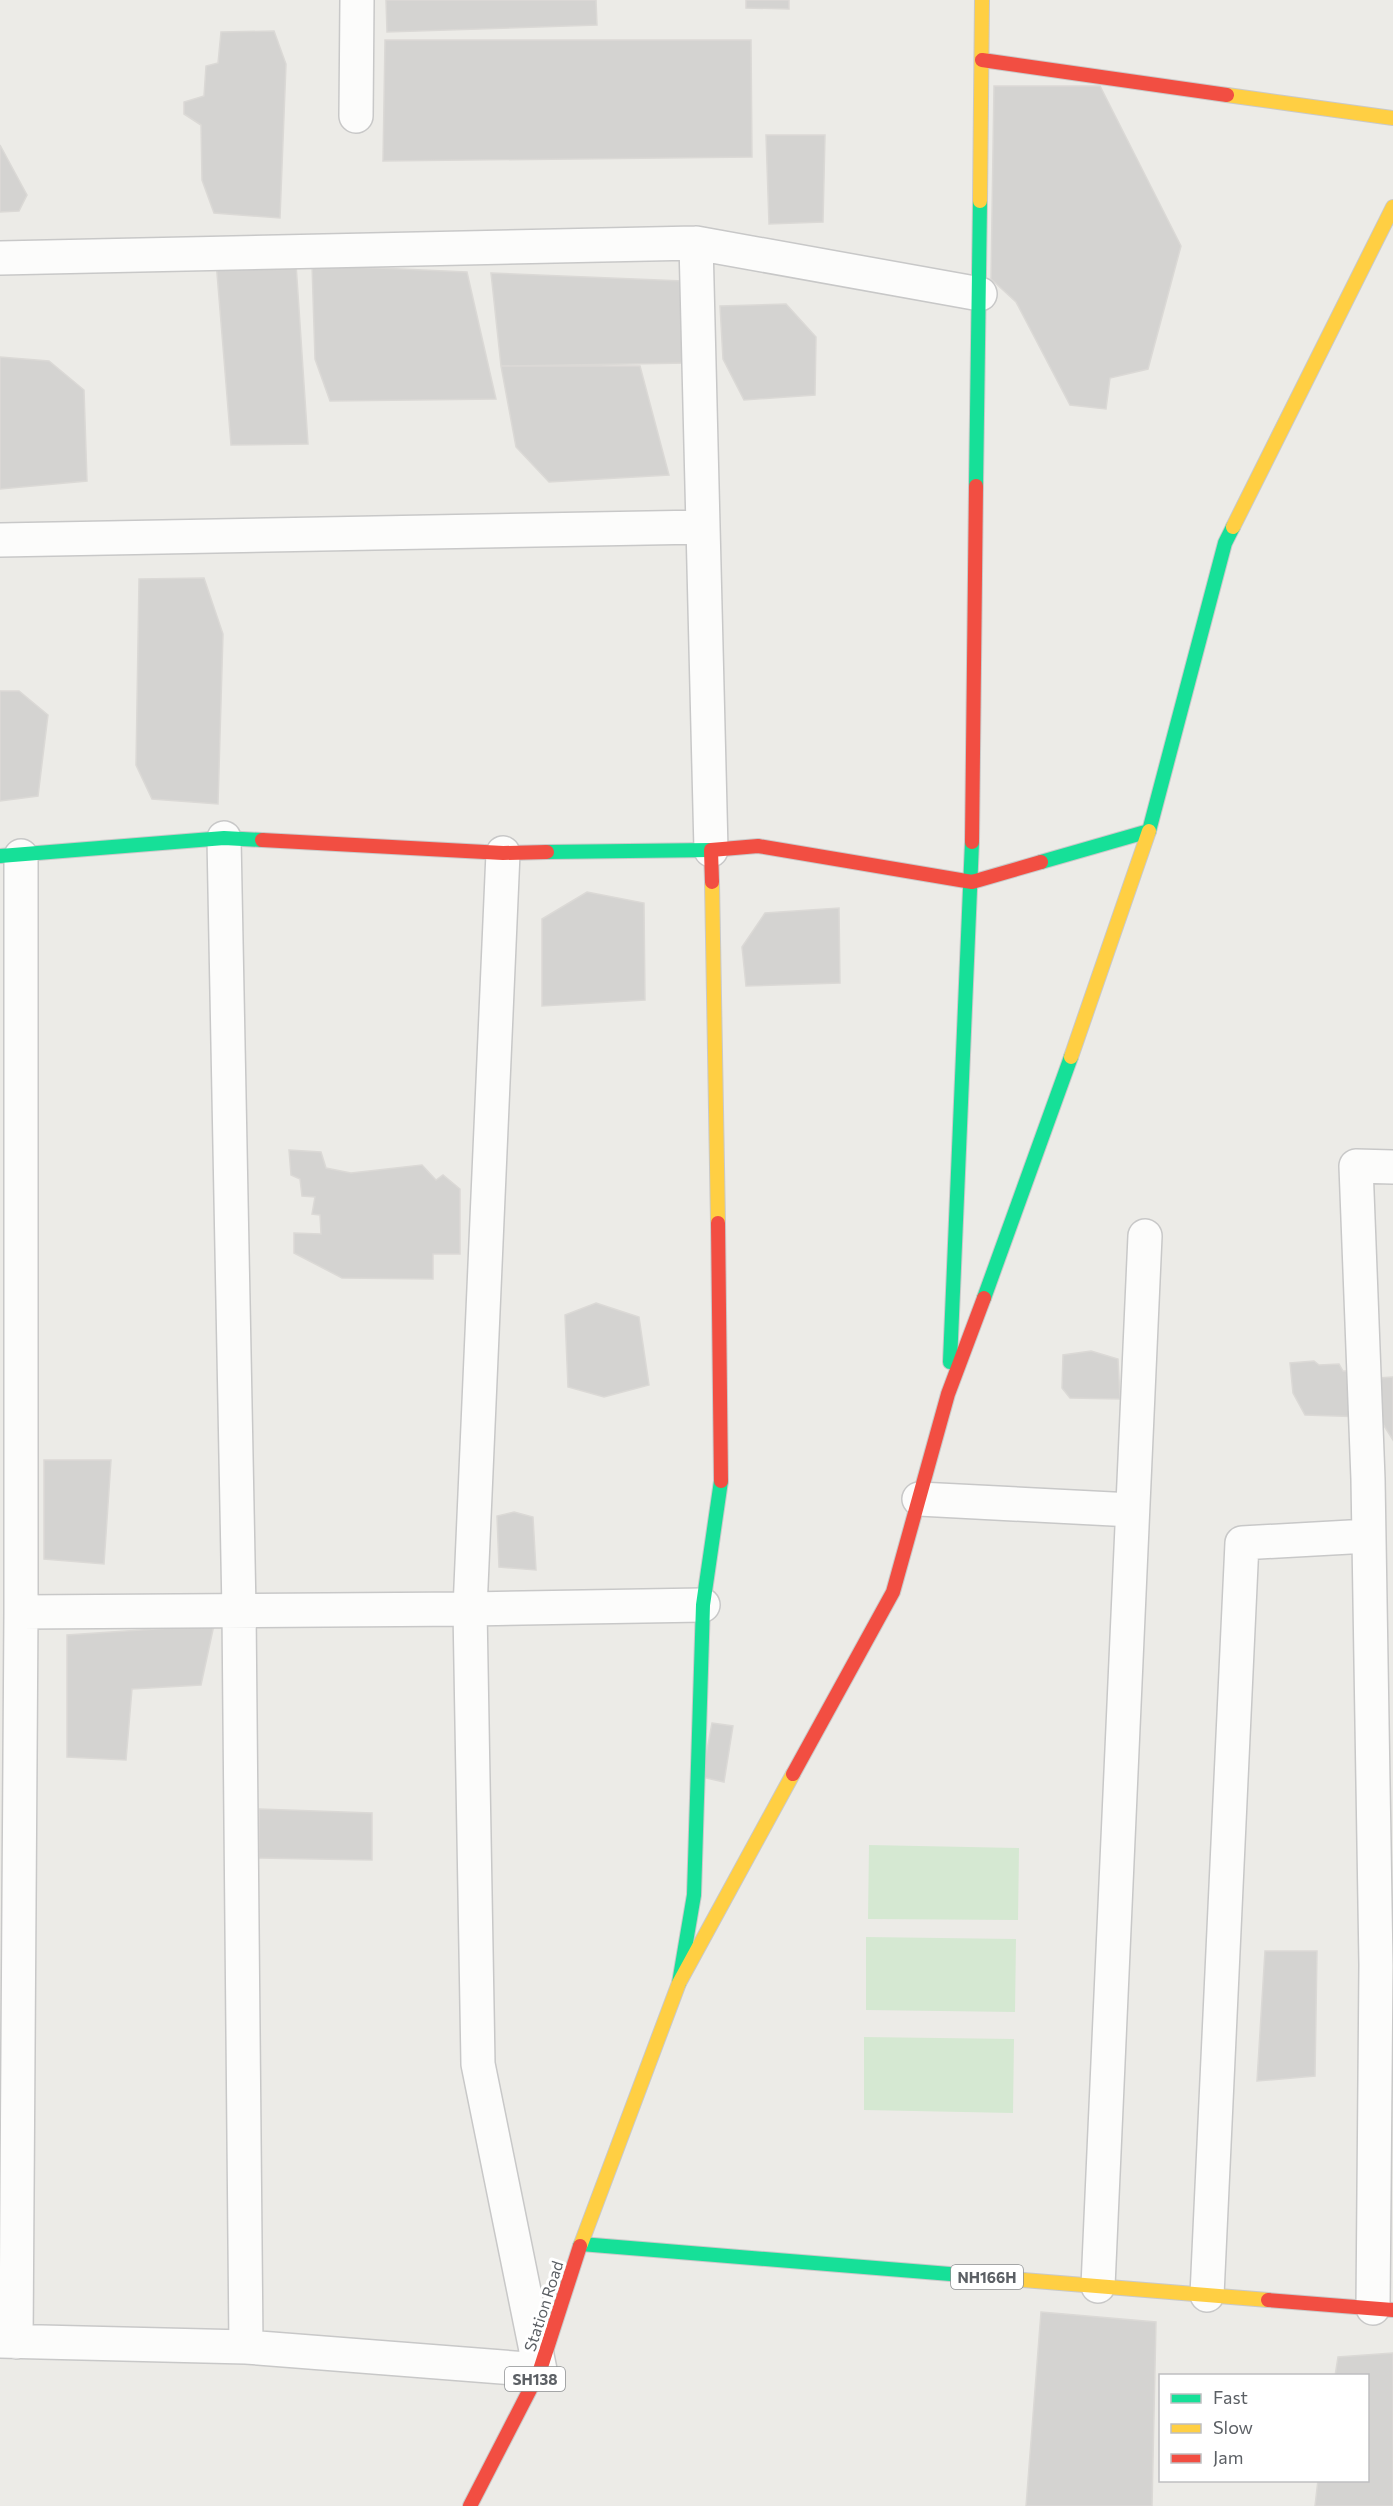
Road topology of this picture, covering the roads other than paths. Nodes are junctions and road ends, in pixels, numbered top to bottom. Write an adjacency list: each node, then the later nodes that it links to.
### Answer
1 (357, 0): 4 (street)
2 (982, 0): 3 (main road)
3 (982, 60): 5 (main road); 9 (main road)
4 (356, 117)
5 (1393, 118)
6 (1393, 207): 12 (main road)
7 (696, 243): 8 (street); 9 (street); 10 (street)
8 (0, 258)
9 (980, 294): 17 (main road)
10 (703, 527): 11 (street); 14 (street)
11 (0, 540)
12 (1149, 831): 17 (main road); 20 (main road)
13 (224, 838): 15 (main road); 16 (main road); 27 (street)
14 (711, 850): 15 (main road); 17 (main road); 25 (main road)
15 (502, 853): 26 (street)
16 (11, 856): 24 (street)
17 (972, 882): 20 (main road)
18 (1393, 1167): 23 (street)
19 (1145, 1236): 22 (street)
20 (948, 1394): 21 (main road)
21 (919, 1499): 22 (street); 29 (main road)
22 (1132, 1510): 31 (street)
23 (1368, 1536): 32 (street); 33 (street)
24 (10, 1567): 28 (street)
25 (703, 1605): 26 (street); 29 (main road)
26 (470, 1609): 27 (street); 36 (street)
27 (239, 1611): 28 (street); 35 (street)
28 (21, 1612): 34 (street)
29 (679, 1983): 30 (main road, Station Road)
30 (581, 2244): 31 (main road, NH166H); 36 (main road, Station Road / SH138)
31 (1098, 2286): 32 (main road, NH166H)
32 (1207, 2295): 33 (main road, NH166H)
33 (1383, 2309)
34 (8, 2341): 35 (street)
35 (246, 2347): 36 (street)
36 (540, 2370): 37 (main road, Station Road / SH138)
37 (470, 2506)

